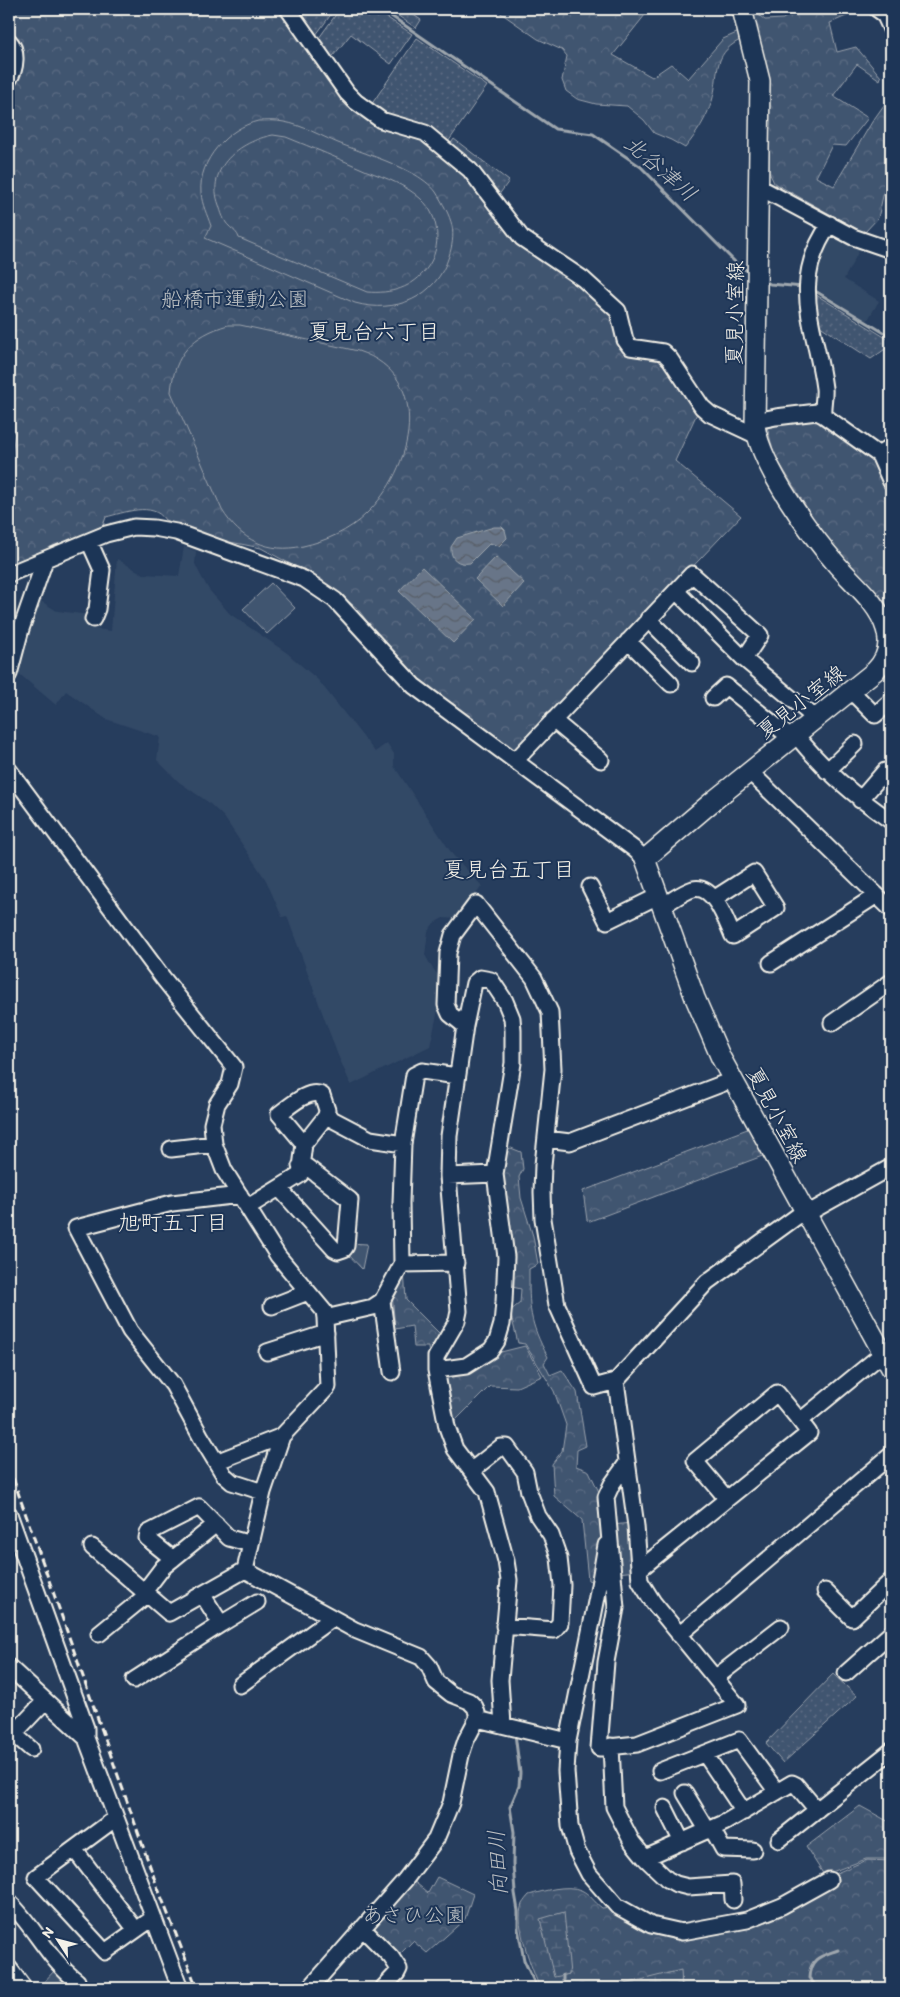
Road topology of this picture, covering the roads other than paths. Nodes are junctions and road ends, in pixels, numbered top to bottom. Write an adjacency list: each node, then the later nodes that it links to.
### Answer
1 (288, 9): 11 (street)
2 (742, 9): 7 (main road, 夏見小室線)
3 (878, 9): 4 (street)
4 (891, 29)
5 (9, 41): 6 (street)
6 (9, 79)
7 (759, 187): 8 (street); 11 (main road, 夏見小室線)
8 (830, 224): 9 (street); 10 (street)
9 (891, 250)
10 (824, 415): 11 (street); 12 (street)
11 (756, 429): 20 (main road, 夏見小室線)
12 (885, 451): 13 (street)
13 (891, 482)
14 (89, 541): 15 (street); 18 (street); 34 (street)
15 (46, 560): 16 (street); 24 (street)
16 (9, 574)
17 (676, 591): 19 (street); 22 (street); 22 (street)
18 (93, 619)
19 (648, 620): 21 (street); 23 (street)
20 (890, 640): 26 (main road, 夏見小室線)
21 (628, 641): 25 (street); 30 (street)
22 (744, 660): 29 (street)
23 (692, 663)
24 (9, 674)
25 (671, 684)
26 (851, 691): 28 (street); 29 (main road, 夏見小室線)
27 (713, 698): 31 (street)
28 (891, 701)
29 (817, 717): 31 (main road, 夏見小室線)
30 (553, 720): 33 (street); 34 (street)
31 (793, 736): 36 (main road, 夏見小室線); 37 (street)
32 (855, 744): 37 (street)
33 (601, 760)
34 (516, 761): 41 (street)
35 (9, 770): 55 (street)
36 (750, 771): 41 (main road, 夏見小室線); 43 (street)
37 (827, 771): 39 (street)
38 (885, 771): 39 (street)
39 (860, 800): 40 (street)
40 (891, 821)
41 (645, 859): 45 (main road, 夏見小室線)
42 (590, 887): 45 (street)
43 (876, 895): 46 (street); 47 (street)
44 (714, 898): 45 (street)
45 (660, 901): 52 (main road, 夏見小室線)
46 (891, 909)
47 (770, 963)
48 (891, 982): 49 (street)
49 (832, 1023)
50 (465, 1026): 51 (street); 54 (street); 61 (street)
51 (457, 1076): 57 (street); 62 (street)
52 (732, 1080): 54 (street); 65 (main road, 夏見小室線)
53 (326, 1116): 56 (street); 56 (street); 57 (street)
54 (546, 1139): 76 (street)
55 (214, 1144): 58 (street); 64 (street)
56 (304, 1144): 59 (street)
57 (403, 1144): 67 (street)
58 (171, 1149)
59 (300, 1166): 63 (street); 63 (street)
60 (891, 1167): 65 (street)
61 (495, 1174): 62 (street); 74 (street)
62 (448, 1176): 66 (street)
63 (279, 1188): 64 (street)
64 (244, 1201): 68 (street); 80 (street)
65 (805, 1213): 73 (main road, 夏見小室線); 76 (street)
66 (456, 1263): 67 (street); 74 (street)
67 (402, 1264): 69 (street)
68 (308, 1292): 70 (street); 71 (street)
69 (382, 1301): 71 (street); 75 (street)
70 (272, 1306)
71 (326, 1326): 72 (street); 78 (street)
72 (267, 1352)
73 (887, 1361): 77 (street)
74 (436, 1370): 82 (street)
75 (392, 1372)
76 (616, 1380): 81 (street)
77 (800, 1421): 84 (street); 84 (street)
78 (282, 1436): 80 (street); 83 (street)
79 (891, 1455): 104 (street)
80 (216, 1462): 83 (street)
81 (627, 1463): 87 (street); 91 (street)
82 (472, 1470): 100 (street); 100 (street)
83 (263, 1492): 88 (street)
84 (727, 1499): 91 (street)
85 (9, 1514): 114 (street)
86 (216, 1524): 88 (street); 90 (street); 90 (street)
87 (610, 1537): 115 (street); 116 (street)
88 (251, 1544): 92 (street)
89 (92, 1547): 95 (street)
90 (173, 1558): 95 (street)
91 (640, 1569): 104 (street)
92 (245, 1570): 96 (street); 98 (street)
93 (891, 1582): 94 (street)
94 (825, 1591)
95 (146, 1593): 96 (street); 103 (street)
96 (202, 1594): 99 (street)
97 (257, 1602): 99 (street)
98 (331, 1617): 109 (street); 111 (street)
99 (221, 1624): 108 (street)
100 (504, 1626): 112 (street)
101 (781, 1627): 107 (street)
102 (891, 1633): 106 (street)
103 (99, 1634)
104 (679, 1635): 107 (street)
105 (9, 1668): 110 (street)
106 (846, 1673)
107 (714, 1678): 116 (street)
108 (134, 1680)
109 (240, 1686)
110 (45, 1701): 113 (street); 114 (street)
111 (477, 1719): 112 (street); 137 (street)
112 (502, 1725): 115 (street)
113 (11, 1737): 117 (street)
114 (86, 1738): 126 (street)
115 (568, 1741): 133 (street)
116 (611, 1746): 132 (street)
117 (31, 1749)
118 (891, 1751): 124 (street)
119 (705, 1754): 120 (street); 121 (street); 125 (street)
120 (660, 1771)
121 (777, 1792): 124 (street); 125 (street)
122 (685, 1793): 127 (street)
123 (665, 1808): 129 (street)
124 (817, 1810): 128 (street)
125 (744, 1812): 127 (street)
126 (116, 1818): 130 (street); 136 (street)
127 (710, 1830): 129 (street); 131 (street)
128 (779, 1840)
129 (682, 1842): 132 (street)
130 (74, 1849): 138 (street); 138 (street)
131 (753, 1850)
132 (645, 1858): 134 (street)
133 (829, 1880)
134 (733, 1900)
135 (9, 1902): 141 (street)
136 (153, 1918): 138 (street); 142 (street)
137 (362, 1928): 143 (street); 144 (street)
138 (136, 1930)
139 (9, 1968): 140 (street)
140 (24, 1988)
141 (76, 1988)
142 (180, 1988)
143 (310, 1988)
144 (383, 1988)

